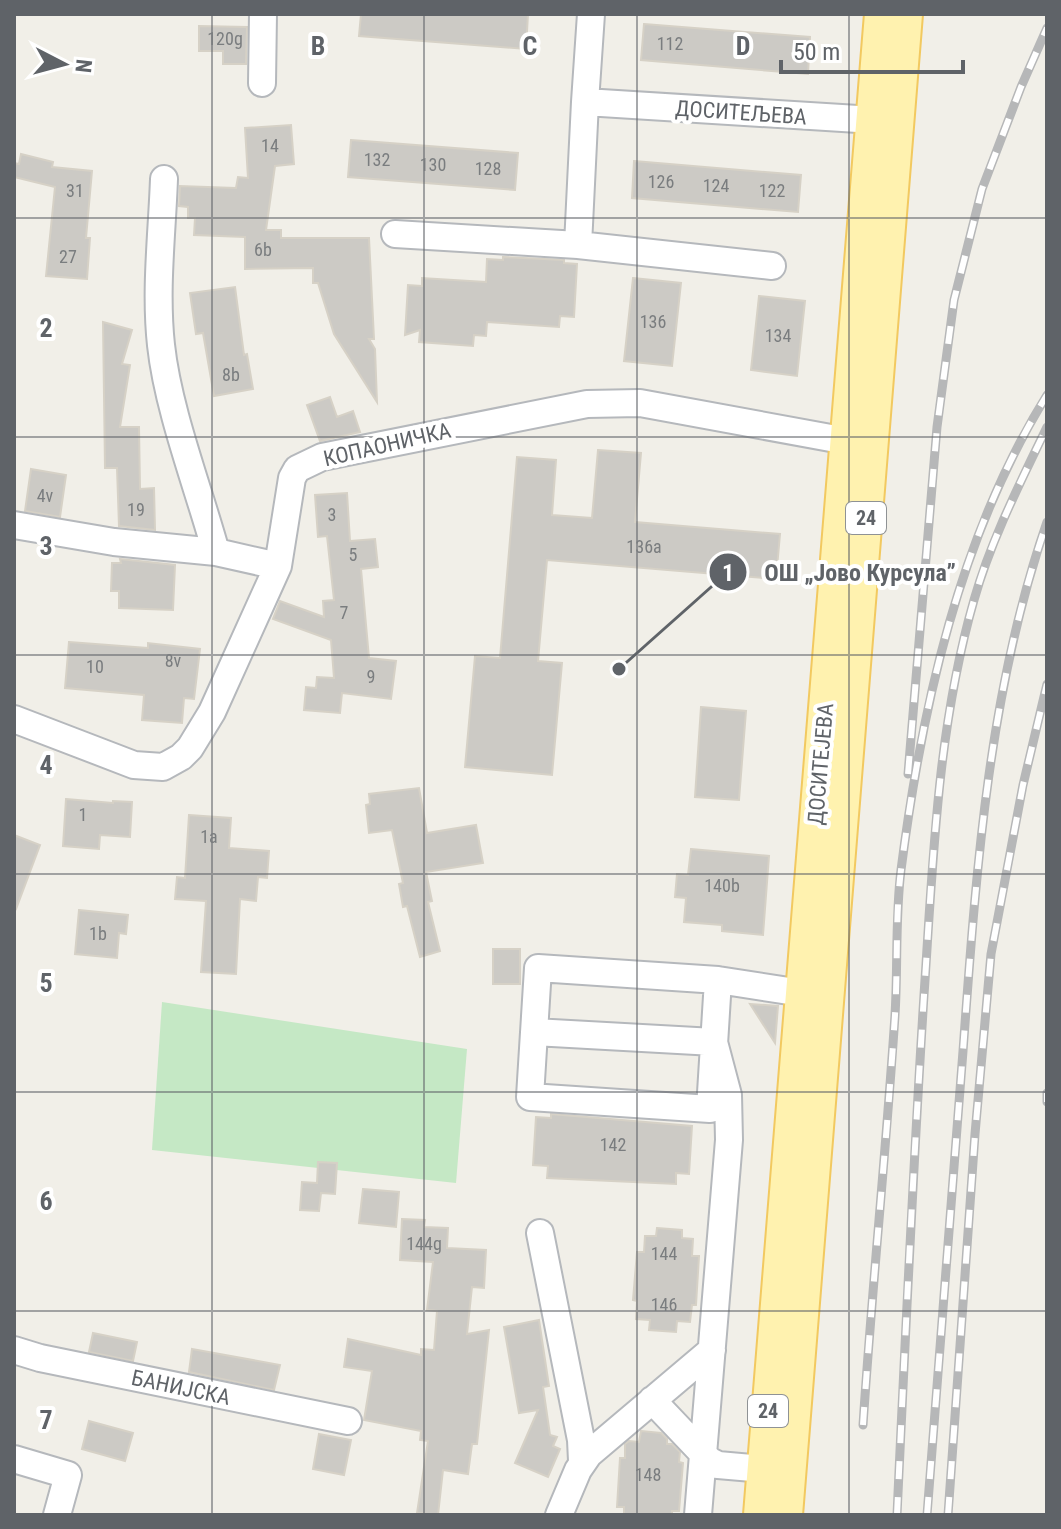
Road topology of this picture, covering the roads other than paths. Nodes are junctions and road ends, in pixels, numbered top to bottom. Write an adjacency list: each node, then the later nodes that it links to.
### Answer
1 (263, 14): 5 (street)
2 (591, 14): 6 (street)
3 (881, 14): 7 (main road, ДОСИТЕЈЕВА / 24)
4 (906, 14): 7 (main road, ДОСИТЕЈЕВА / 24)
5 (262, 83)
6 (585, 102): 7 (street, ДОСИТЕЉЕВА); 10 (street)
7 (885, 120): 12 (main road, ДОСИТЕЈЕВА / 24)
8 (164, 179): 14 (street)
9 (395, 234): 10 (street)
10 (578, 245): 11 (street)
11 (772, 266)
12 (859, 441): 15 (street, КОПАОНИЧКА); 19 (main road, ДОСИТЕЈЕВА / 24); 35 (main road, ДОСИТЕЈЕВА / 24)
13 (14, 525): 14 (street)
14 (216, 552): 15 (street)
15 (278, 566): 16 (street, КОПАОНИЧКА)
16 (14, 719)
17 (718, 980): 18 (street); 20 (street); 21 (street)
18 (755, 984): 19 (street); 20 (street)
19 (802, 993): 30 (main road, ДОСИТЕЈЕВА / 24)
20 (715, 1030): 21 (street); 21 (street); 24 (street)
21 (534, 1032)
22 (540, 1233): 29 (street)
23 (14, 1350): 26 (street, БАНИЈСКА)
24 (712, 1350): 25 (street); 27 (street)
25 (652, 1400): 27 (street); 29 (street)
26 (348, 1421)
27 (703, 1456): 30 (street); 33 (street)
28 (14, 1459): 31 (street)
29 (582, 1461): 32 (street)
30 (764, 1469): 34 (main road, ДОСИТЕЈЕВА / 24)
31 (57, 1515)
32 (559, 1515)
33 (698, 1515)
34 (760, 1515)
35 (786, 1515)

